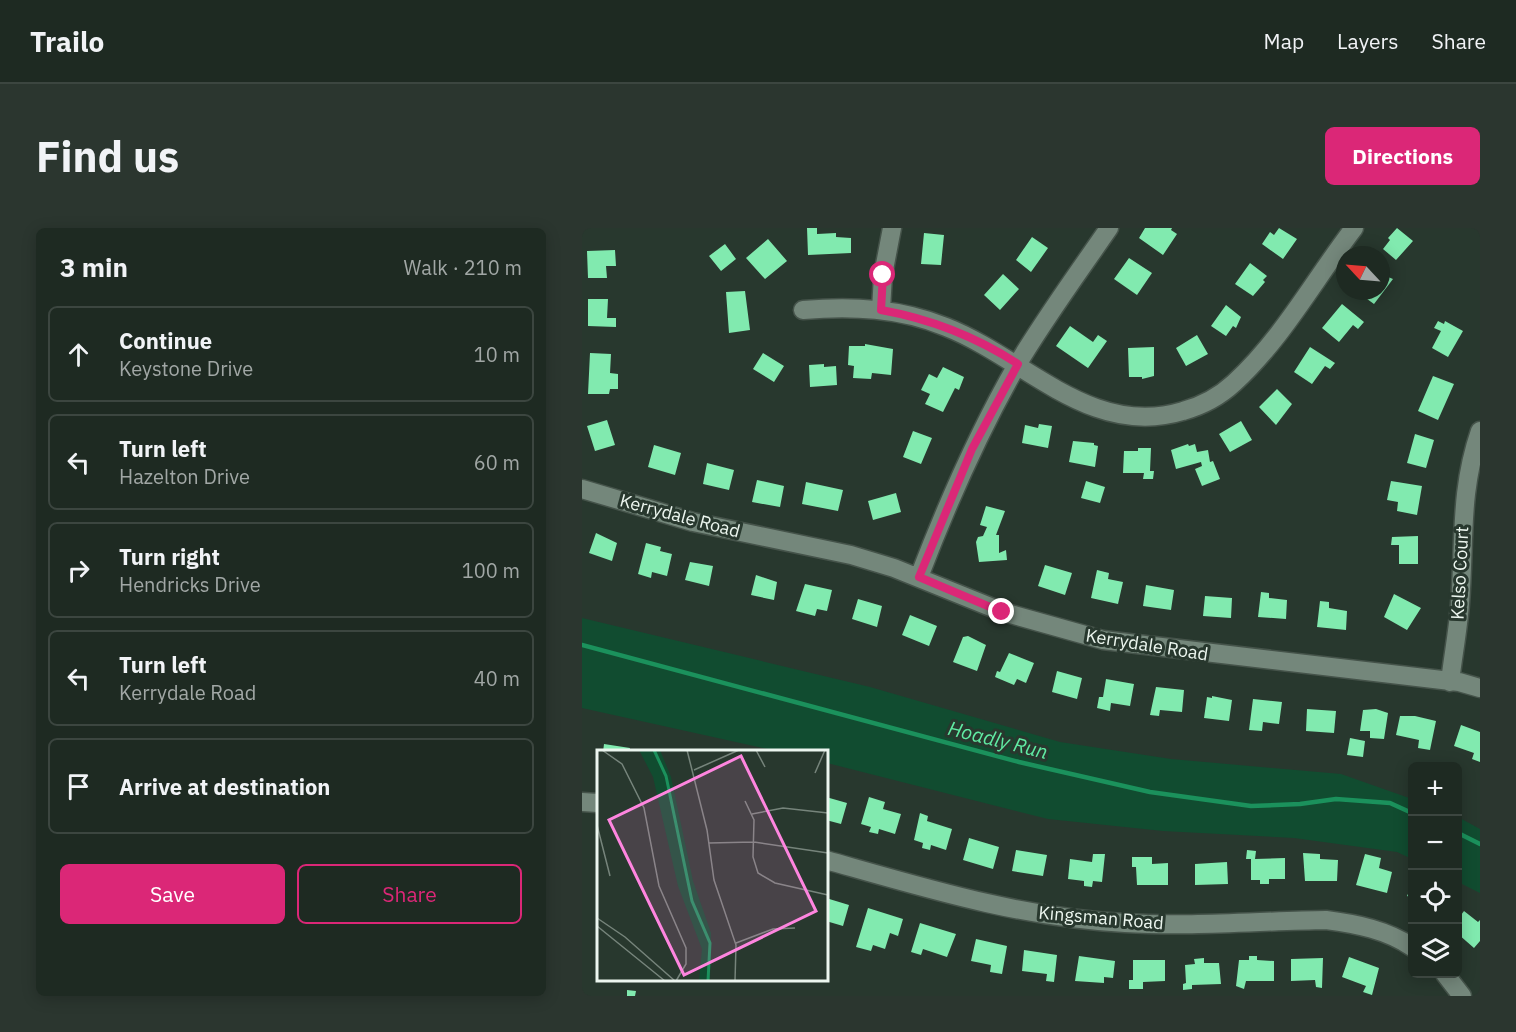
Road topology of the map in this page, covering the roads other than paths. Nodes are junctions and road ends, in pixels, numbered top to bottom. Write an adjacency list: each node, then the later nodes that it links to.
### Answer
1 (892, 228): 5 (street)
2 (1109, 228): 6 (street)
3 (1354, 228): 6 (street)
4 (803, 310): 5 (street)
5 (881, 310): 6 (street)
6 (1018, 364): 9 (street)
7 (1480, 431): 10 (street, Kelso Court)
8 (582, 489): 9 (street, Kerrydale Road)
9 (919, 577): 10 (street, Kerrydale Road)
10 (1450, 682): 11 (street, Kerrydale Road)
11 (1480, 688)
12 (582, 802): 13 (street)
13 (597, 803)
14 (828, 861): 15 (street, Kingsman Road)
15 (1408, 944)
16 (1448, 978): 17 (street)
17 (1462, 996)

